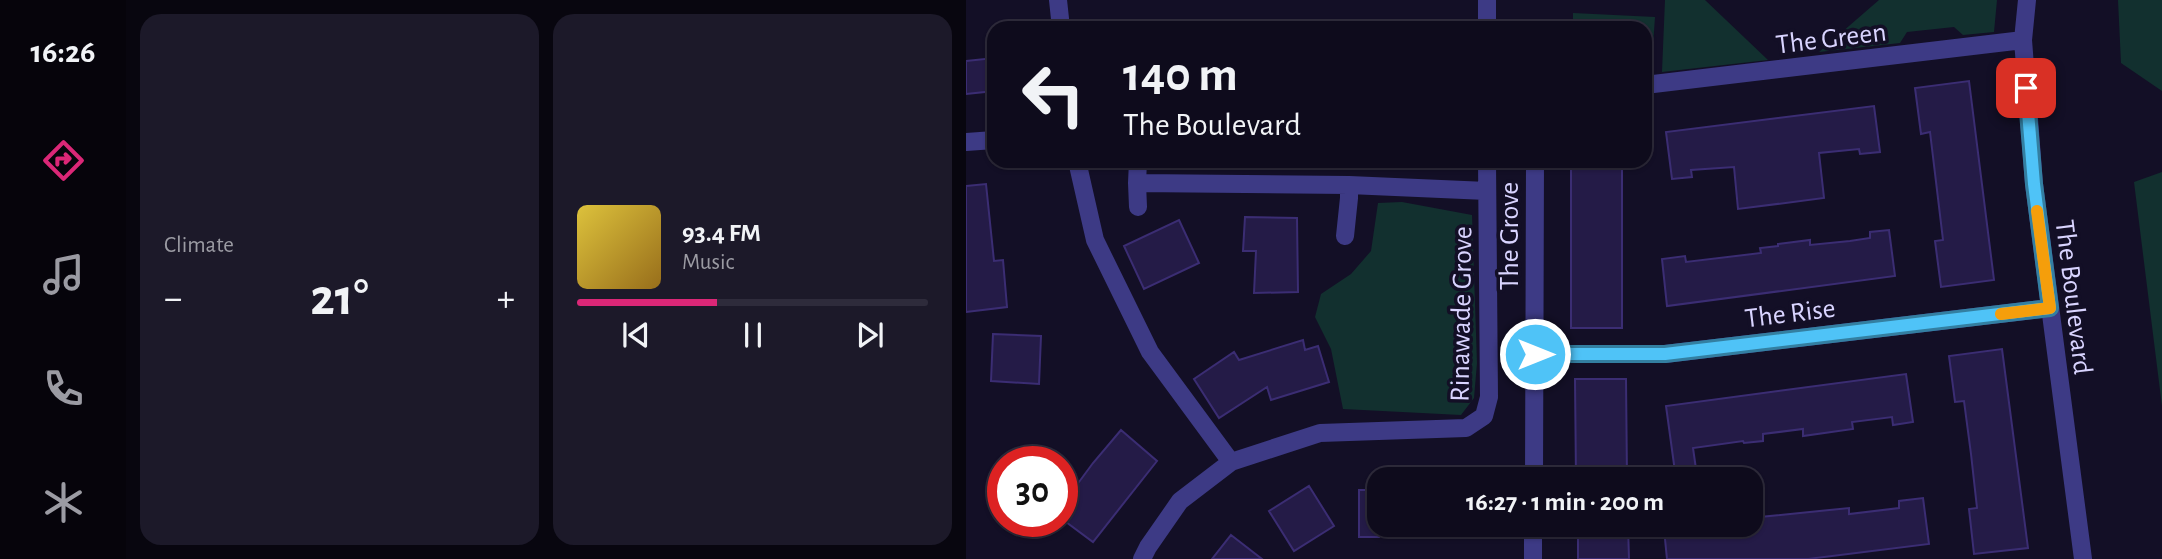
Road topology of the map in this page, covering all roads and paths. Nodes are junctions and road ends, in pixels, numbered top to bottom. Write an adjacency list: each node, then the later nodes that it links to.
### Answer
1 (1058, 0): 4 (street)
2 (1487, 0): 5 (street)
3 (2027, 0): 6 (street, The Boulevard)
4 (1060, 21)
5 (1487, 21)
6 (2023, 40): 7 (street, The Green); 19 (street, The Boulevard)
7 (1652, 84)
8 (987, 140): 9 (street)
9 (966, 142)
10 (1079, 168): 21 (street)
11 (1138, 168): 14 (street)
12 (1487, 168): 16 (street, Rinawade Grove)
13 (1535, 168): 20 (street, The Grove)
14 (1137, 183): 15 (street, Rinawade Grove); 17 (street)
15 (1349, 185): 16 (street, Rinawade Grove); 18 (street)
16 (1488, 191): 21 (street, Rinawade Grove)
17 (1138, 207)
18 (1345, 236)
19 (2050, 308): 20 (street, The Rise); 26 (street, The Boulevard)
20 (1535, 354): 22 (street, The Grove)
21 (1231, 462): 24 (street)
22 (1534, 467)
23 (1533, 537): 25 (street)
24 (1142, 559)
25 (1533, 559)
26 (2083, 559)

